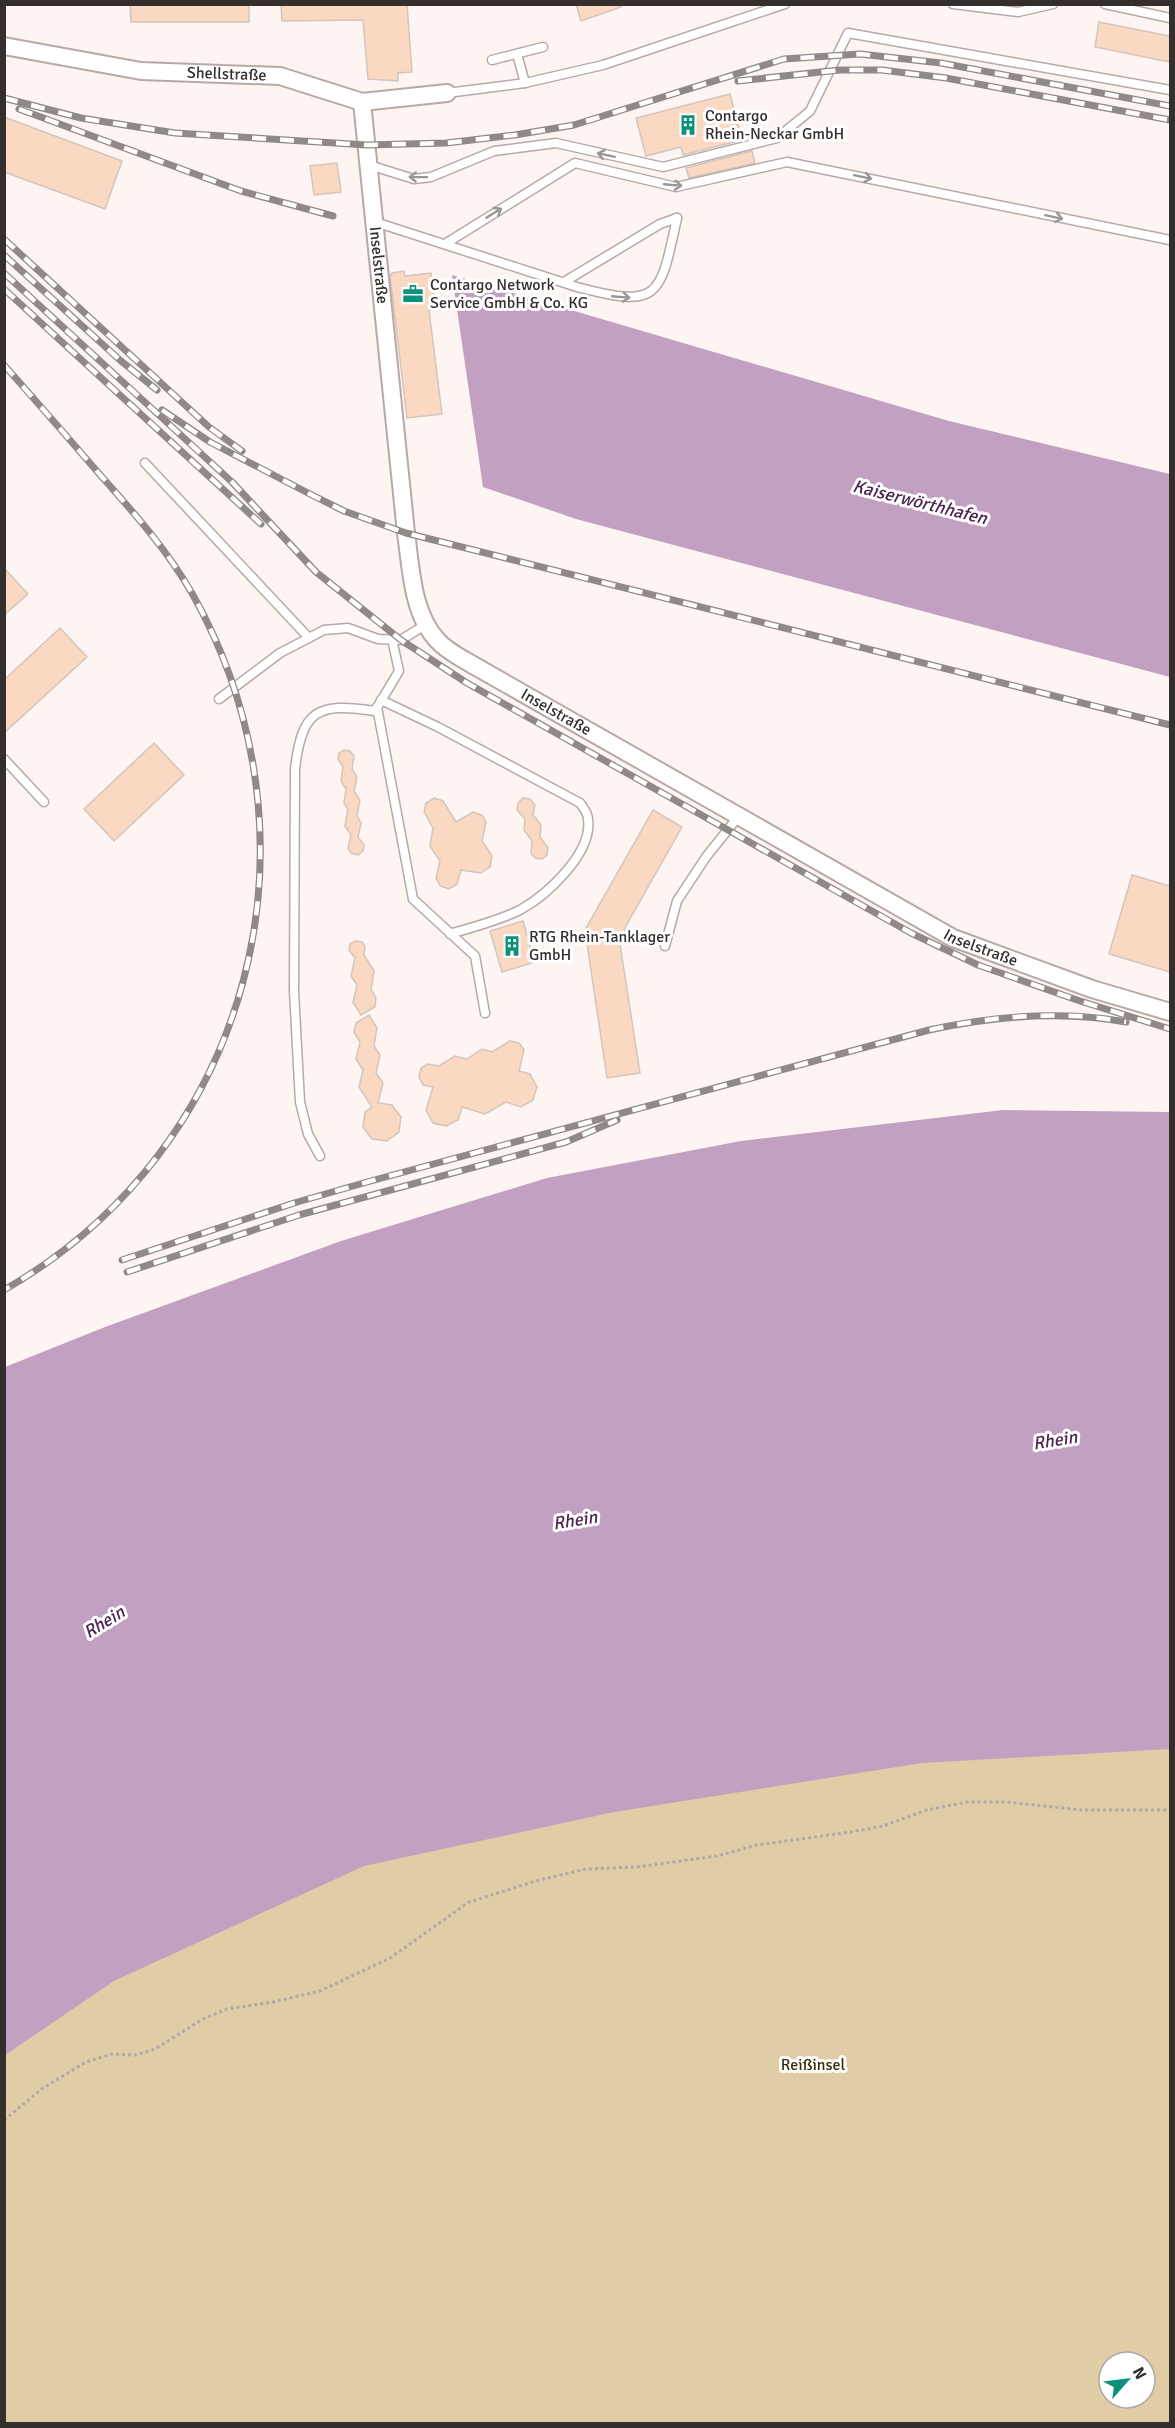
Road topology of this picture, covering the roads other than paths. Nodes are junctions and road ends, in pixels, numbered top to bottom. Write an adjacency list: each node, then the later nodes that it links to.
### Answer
1 (785, 4): 10 (lane)
2 (953, 4): 3 (lane)
3 (1053, 4)
4 (1105, 4): 5 (lane)
5 (1170, 18)
6 (4, 46): 13 (street, Shellstraße)
7 (543, 47): 8 (lane)
8 (517, 54): 9 (lane); 10 (lane)
9 (492, 60)
10 (525, 83): 12 (lane)
11 (1170, 90): 14 (lane, one-way to 14)
12 (447, 93): 13 (street, Shellstraße)
13 (362, 102): 14 (street, Inselstraße)
14 (369, 165): 15 (street, Inselstraße)
15 (375, 222): 17 (lane); 20 (street, Inselstraße)
16 (1170, 240): 17 (lane, one-way to 16)
17 (445, 244): 18 (lane)
18 (564, 282): 18 (lane, one-way to 18)
19 (145, 463): 21 (lane)
20 (425, 624): 22 (lane); 27 (street, Inselstraße)
21 (309, 638): 22 (lane); 23 (lane)
22 (392, 639): 24 (lane)
23 (219, 699)
24 (379, 704): 28 (lane); 28 (lane); 32 (lane)
25 (4, 759): 26 (lane)
26 (44, 802)
27 (738, 817): 29 (lane); 30 (street, Inselstraße)
28 (450, 934): 31 (lane)
29 (666, 946)
30 (1170, 1012)
31 (485, 1013)
32 (320, 1156)

